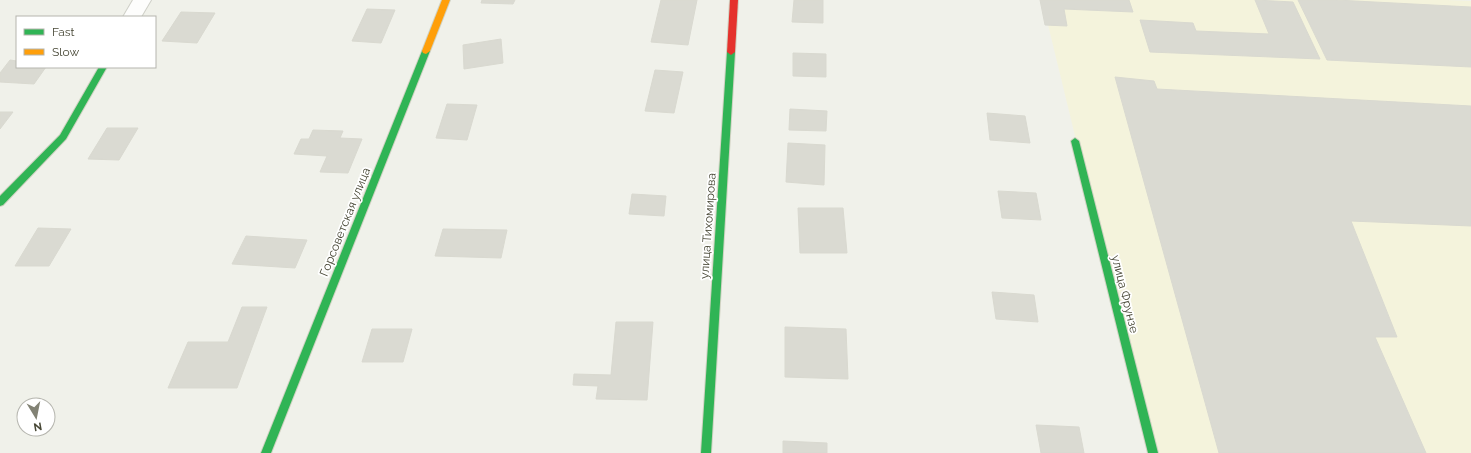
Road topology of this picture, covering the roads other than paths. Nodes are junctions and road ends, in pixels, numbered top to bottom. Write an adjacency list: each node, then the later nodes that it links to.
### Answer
1 (142, 0): 4 (street)
2 (446, 0): 8 (street, Горсоветская улица)
3 (734, 0): 9 (street, улица Тихомирова)
4 (133, 16)
5 (102, 68): 7 (street)
6 (1075, 141): 10 (street, улица Фрунзе)
7 (0, 202)
8 (266, 453)
9 (706, 453)
10 (1153, 453)

